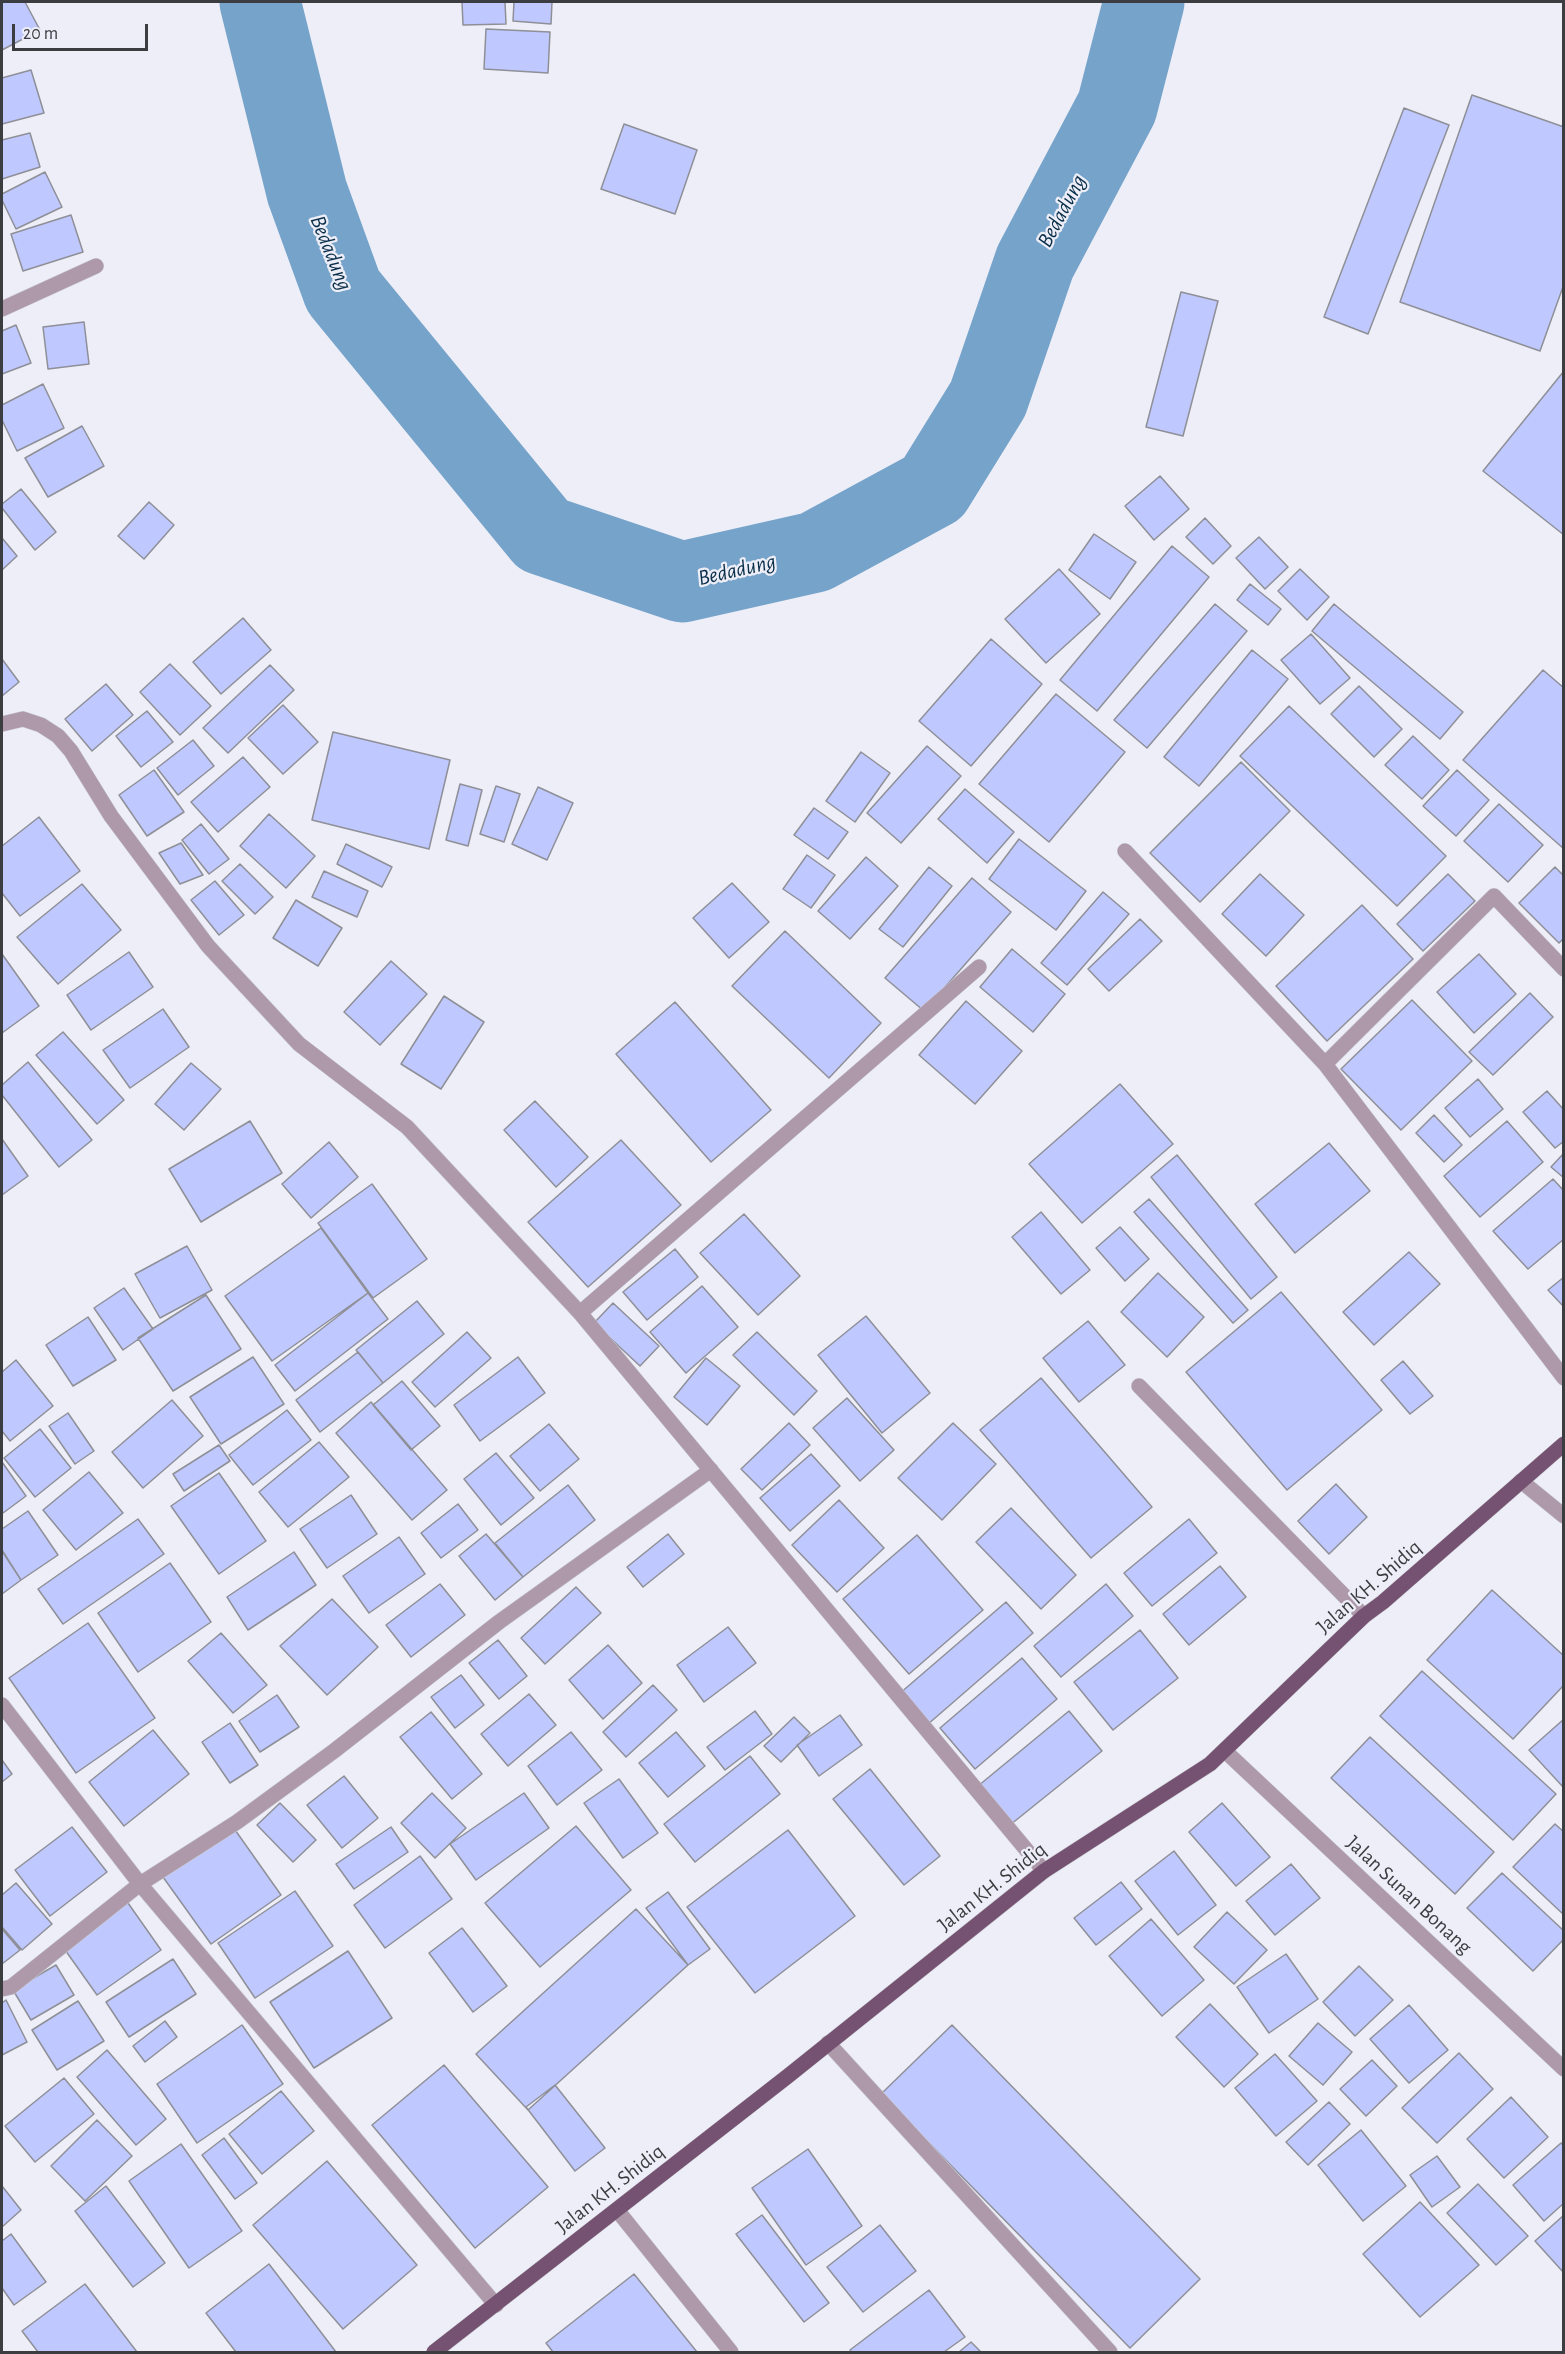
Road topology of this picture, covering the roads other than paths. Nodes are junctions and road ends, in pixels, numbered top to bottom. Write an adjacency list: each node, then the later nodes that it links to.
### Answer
1 (96, 266): 2 (street)
2 (2, 309)
3 (2, 724): 8 (street)
4 (1125, 851): 7 (street)
5 (979, 967): 8 (street)
6 (1563, 969): 7 (street)
7 (1325, 1064): 9 (street)
8 (580, 1313): 12 (street)
9 (1563, 1378)
10 (1139, 1386): 15 (street)
11 (1563, 1444): 13 (main road, Jalan KH. Shidiq)
12 (711, 1470): 18 (street); 19 (street)
13 (1521, 1481): 14 (street); 15 (main road, Jalan KH. Shidiq)
14 (1563, 1516)
15 (1364, 1616): 17 (main road, Jalan KH. Shidiq)
16 (2, 1705): 19 (street)
17 (1225, 1751): 18 (main road, Jalan KH. Shidiq); 22 (street, Jalan Sunan Bonang)
18 (1044, 1871): 21 (main road, Jalan KH. Shidiq)
19 (140, 1884): 20 (street); 24 (street)
20 (2, 1989)
21 (828, 2043): 23 (main road, Jalan KH. Shidiq); 27 (street)
22 (1563, 2069)
23 (617, 2210): 24 (main road, Jalan KH. Shidiq); 26 (street)
24 (496, 2305): 25 (main road, Jalan KH. Shidiq)
25 (434, 2352)
26 (731, 2352)
27 (1110, 2352)

